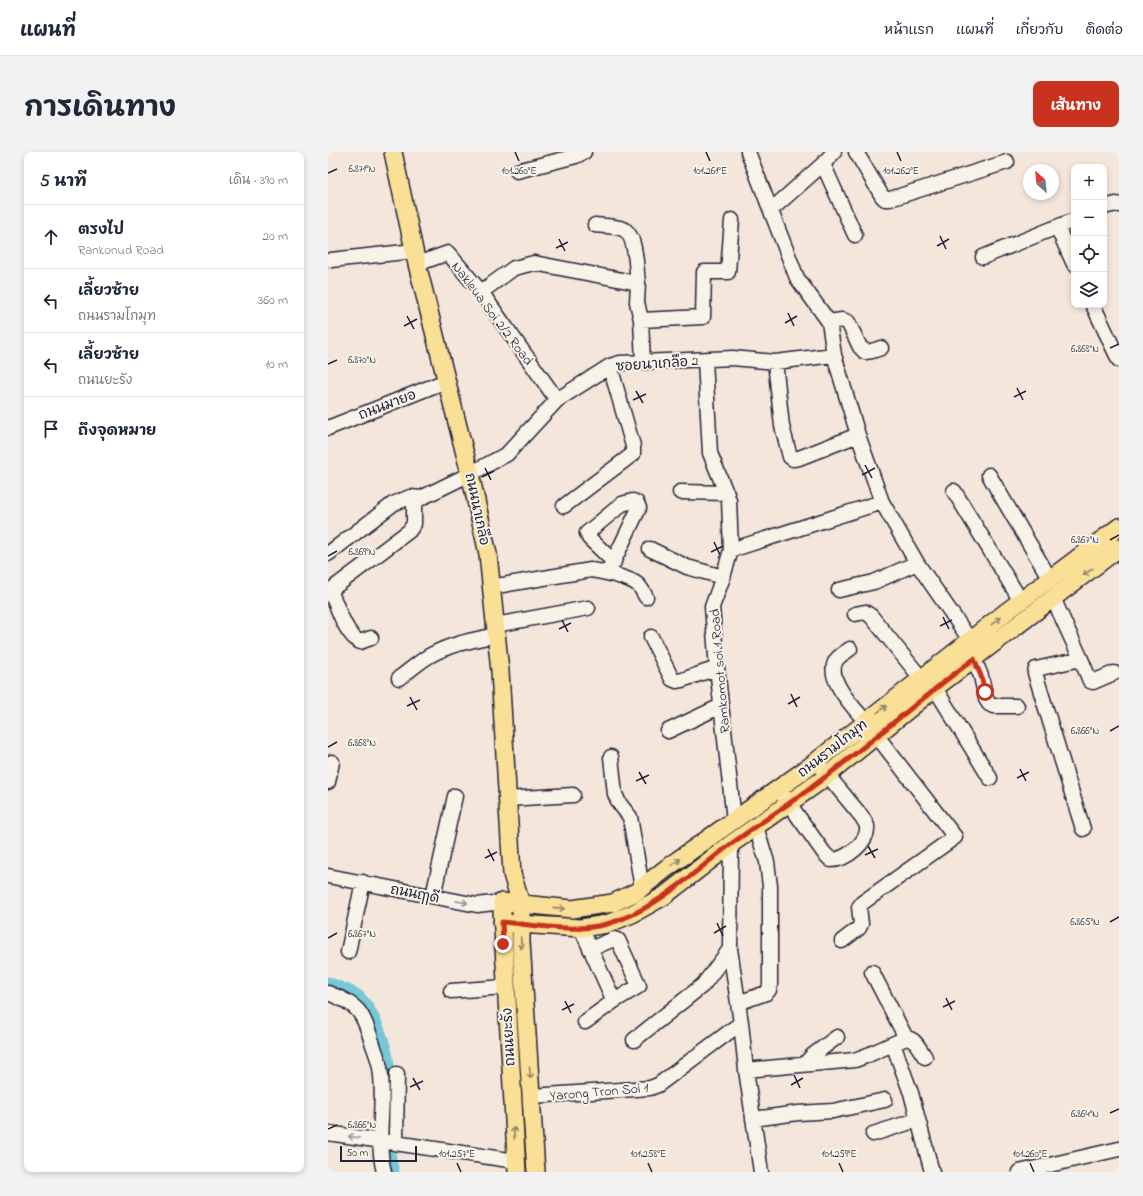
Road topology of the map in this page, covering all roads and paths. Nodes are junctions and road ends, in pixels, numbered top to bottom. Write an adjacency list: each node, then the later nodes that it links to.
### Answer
1 (393, 152): 19 (main road, ถนนนาเกลือ)
2 (584, 152): 8 (street)
3 (748, 152): 11 (street)
4 (834, 152): 7 (street)
5 (856, 152): 6 (street)
6 (1007, 162)
7 (823, 164): 11 (street); 16 (street)
8 (517, 171)
9 (1119, 205): 10 (street)
10 (1107, 206)
11 (771, 210): 25 (street)
12 (732, 220): 24 (street)
13 (1071, 221): 15 (street)
14 (595, 226): 21 (street)
15 (1057, 227): 17 (street); 18 (street)
16 (854, 235)
17 (984, 257)
18 (1071, 257)
19 (415, 258): 20 (street); 22 (street, Nakleua Soi 2/2 Road); 33 (main road, ถนนนาเกลือ)
20 (331, 260)
21 (638, 283): 22 (street); 24 (street)
22 (480, 292): 34 (street, Nakleua Soi 2/2 Road)
23 (1094, 308): 28 (street)
24 (641, 320): 30 (street)
25 (829, 322): 26 (street); 27 (street)
26 (881, 348)
27 (834, 355): 31 (street, ซอยนาเกลือ 2); 36 (street)
28 (1118, 356)
29 (705, 360): 30 (street, ซอยนาเกลือ 2); 31 (street, ซอยนาเกลือ 2); 41 (street, Ramkomot soi 1 Road)
30 (643, 362): 32 (street, ซอยนาเกลือ 2)
31 (775, 362): 36 (street)
32 (610, 366): 34 (street, ซอยนาเกลือ 2); 44 (street)
33 (446, 381): 35 (street, ถนนมายอ); 37 (main road, ถนนนาเกลือ)
34 (557, 400): 37 (street, ซอยนาเกลือ 2)
35 (328, 428)
36 (858, 435): 43 (street)
37 (470, 474): 42 (street, ซอยนาเกลือ 2); 53 (main road, ถนนนาเกลือ)
38 (989, 475): 52 (street)
39 (954, 491): 57 (street)
40 (680, 492): 41 (street)
41 (727, 493): 48 (street, Ramkomot soi 1 Road)
42 (422, 498): 49 (street); 62 (street)
43 (882, 502): 48 (street); 50 (street)
44 (564, 506)
45 (1119, 526): 52 (main road, ถนนรามโกมุท)
46 (1119, 548): 56 (main road, ถนนรามโกมุท, one-way to 56)
47 (650, 550): 51 (street)
48 (731, 550): 51 (street, Ramkomot soi 1 Road)
49 (328, 554)
50 (917, 563): 54 (street); 63 (street)
51 (723, 576): 67 (street, Ramkomot soi 1 Road)
52 (1050, 579): 57 (main road, ถนนรามโกมุท)
53 (491, 587): 55 (street); 60 (main road, ถนนนาเกลือ)
54 (839, 590)
55 (646, 597)
56 (1053, 598): 65 (main road, ถนนรามโกมุท); 66 (street)
57 (1021, 601): 63 (main road, ถนนรามโกมุท, one-way to 57)
58 (588, 608): 60 (street)
59 (854, 614): 70 (street)
60 (495, 630): 69 (street); 85 (main road, ถนนนาเกลือ)
61 (651, 637): 67 (street)
62 (371, 638)
63 (970, 640): 70 (main road, ถนนรามโกมุท)
64 (850, 649): 73 (street)
65 (974, 659): 70 (main road, ถนนรามโกมุท); 72 (street)
66 (1081, 659): 68 (street); 89 (street)
67 (717, 668): 71 (street, Ramkomot soi 1 Road)
68 (1114, 673)
69 (399, 678)
70 (928, 683): 73 (main road, ถนนรามโกมุท, one-way to 70); 75 (main road, ถนนรามโกมุท); 80 (street)
71 (721, 706): 74 (street); 87 (street, Ramkomot soi 1 Road)
72 (1017, 706)
73 (866, 722): 77 (main road, ถนนรามโกมุท)
74 (668, 731)
75 (877, 736): 79 (main road, ถนนรามโกมุท); 101 (street)
76 (611, 757): 94 (street)
77 (816, 761): 79 (street); 82 (main road, ถนนรามโกมุท)
78 (332, 762): 81 (street)
79 (828, 775): 86 (main road, ถนนรามโกมุท); 86 (street)
80 (990, 778)
81 (328, 782)
82 (778, 789): 86 (street); 87 (main road, ถนนรามโกมุท)
83 (573, 795): 85 (street)
84 (455, 796): 95 (street)
85 (507, 799): 91 (main road, ถนนนาเกลือ)
86 (789, 804): 88 (main road, ถนนรามโกมุท)
87 (734, 820): 94 (main road, ถนนรามโกมุท, one-way to 87)
88 (756, 827): 90 (main road, ถนนรามโกมุท); 110 (street)
89 (1083, 829)
90 (732, 844): 100 (main road, ถนนรามโกมุท); 103 (street)
91 (512, 874): 96 (main road, ถนนนาเกลือ); 97 (main road, ถนนนาเกลือ)
92 (328, 876): 93 (street, ถนนฤๅดี)
93 (362, 882): 95 (street, ถนนฤๅดี); 104 (street)
94 (642, 888): 97 (main road, ถนนรามโกมุท, one-way to 94)
95 (433, 896): 96 (street, ถนนฤๅดี, one-way to 96)
96 (502, 902): 97 (main road, ถนนรามโกมุท); 98 (main road, ถนนยะรัง)
97 (521, 904): 99 (main road, ถนนยะรัง)
98 (502, 922): 99 (main road, ถนนรามโกมุท); 106 (main road, ถนนยะรัง)
99 (521, 924): 100 (main road, ถนนรามโกมุท); 121 (main road, ถนนยะรัง, one-way to 121)
100 (581, 928): 102 (street)
101 (842, 941)
102 (590, 949): 109 (street); 109 (street)
103 (730, 949): 110 (street); 115 (street)
104 (348, 952)
105 (872, 972): 114 (street)
106 (505, 987): 107 (street); 129 (main road, ถนนยะรัง, one-way to 106)
107 (451, 991)
108 (328, 993): 127 (street)
109 (614, 1001): 111 (street)
110 (738, 1003): 112 (street)
111 (585, 1022)
112 (741, 1023): 119 (street); 121 (street, Yarong Tron Soi 1)
113 (838, 1037): 118 (street)
114 (906, 1038): 116 (street); 117 (street)
115 (634, 1040)
116 (893, 1044): 118 (street); 124 (street)
117 (925, 1057)
118 (805, 1064): 119 (street)
119 (746, 1070): 123 (street)
120 (397, 1074): 127 (street)
121 (532, 1096): 131 (main road, ถนนยะรัง)
122 (885, 1100): 123 (street)
123 (753, 1119): 132 (street)
124 (917, 1120): 126 (street); 133 (street)
125 (328, 1133): 127 (street, one-way to 125)
126 (873, 1134)
127 (388, 1142): 129 (street); 130 (street)
128 (1119, 1149): 134 (street)
129 (516, 1166)
130 (384, 1172)
131 (536, 1172)
132 (761, 1172)
133 (932, 1172)
134 (1019, 1172)

